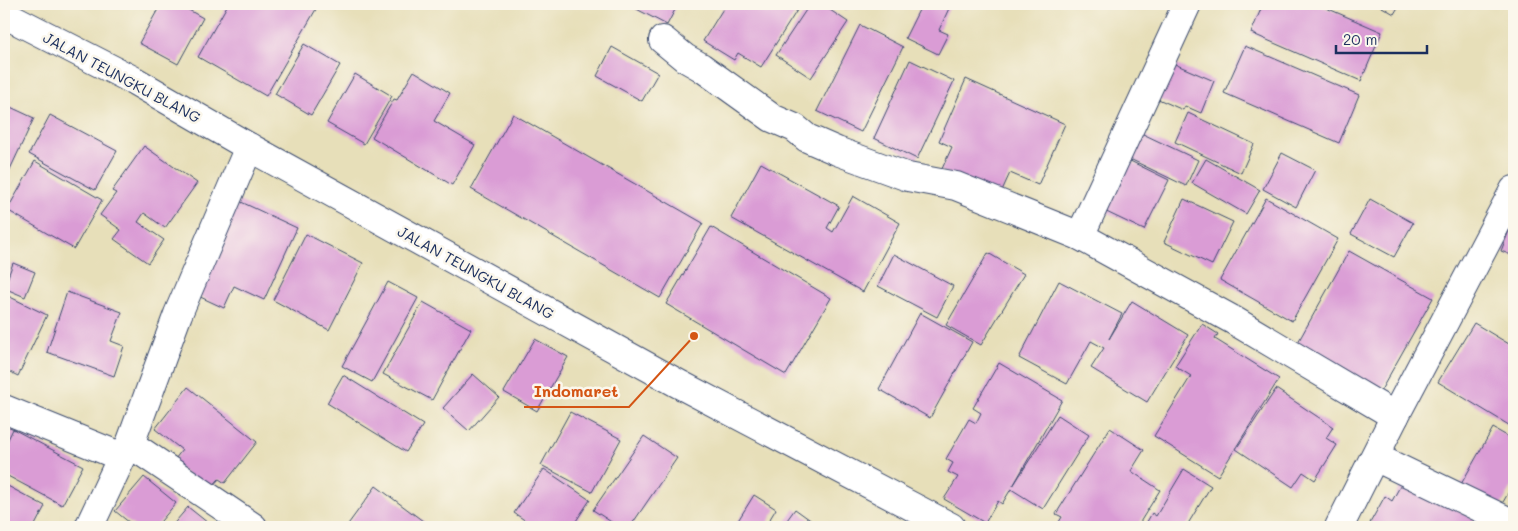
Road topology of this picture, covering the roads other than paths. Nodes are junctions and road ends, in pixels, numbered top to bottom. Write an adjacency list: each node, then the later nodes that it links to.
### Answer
1 (1187, 4): 6 (street)
2 (4, 14): 4 (street, JALAN TEUNGKU BLANG)
3 (664, 40): 6 (street)
4 (248, 147): 9 (street); 14 (street, JALAN TEUNGKU BLANG)
5 (1514, 190): 8 (street)
6 (1080, 236): 8 (street)
7 (4, 408): 9 (street)
8 (1395, 416): 10 (street)
9 (126, 451): 12 (street); 13 (street)
10 (1375, 457): 11 (street); 15 (street)
11 (1514, 524)
12 (88, 527)
13 (253, 527)
14 (950, 527)
15 (1340, 527)

